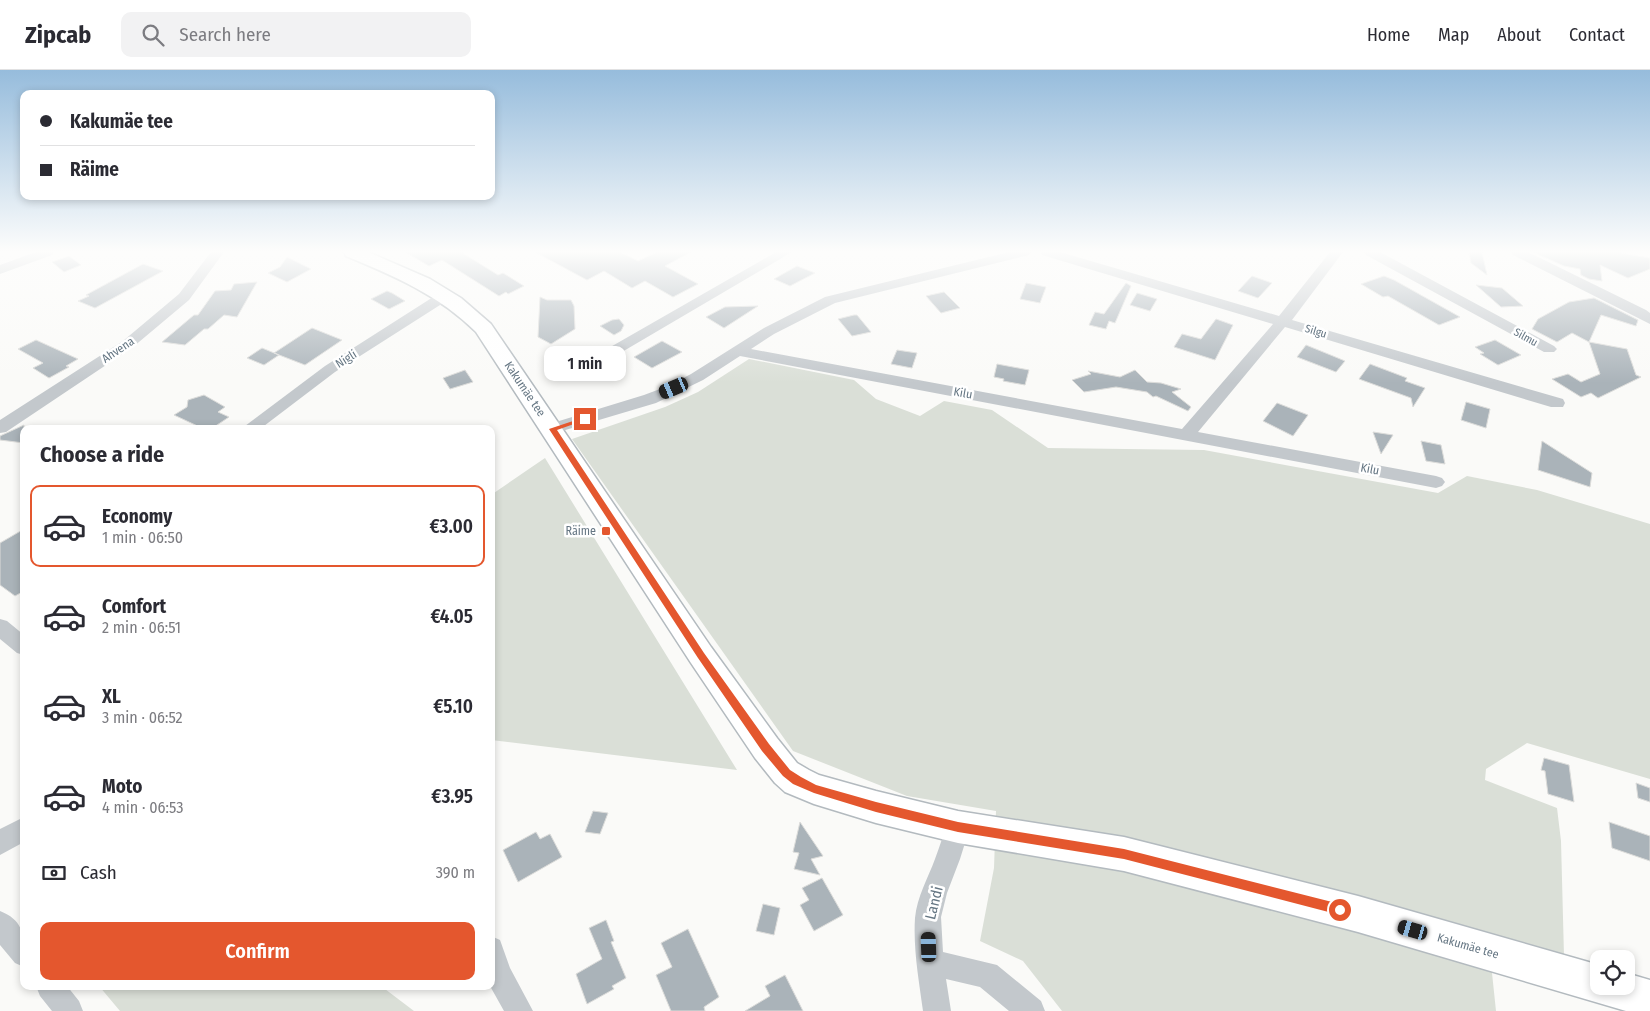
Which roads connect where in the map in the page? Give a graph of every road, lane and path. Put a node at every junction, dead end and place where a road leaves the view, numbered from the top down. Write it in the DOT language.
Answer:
graph roads {
  1 [pos="185,296"];
  2 [pos="445,296"];
  3 [pos="447,296"];
  4 [pos="709,296"];
  5 [pos="847,296"];
  6 [pos="1197,296"];
  7 [pos="1303,296"];
  8 [pos="1452,296"];
  9 [pos="1607,296"];
  10 [pos="1650,320"];
  11 [pos="1283,321"];
  12 [pos="1549,349"];
  13 [pos="738,351"];
  14 [pos="605,356"];
  15 [pos="1556,403"];
  16 [pos="254,425"];
  17 [pos="0,428"];
  18 [pos="552,429"];
  19 [pos="1187,434"];
  20 [pos="1436,482"];
  21 [pos="0,627"];
  22 [pos="20,643"];
  23 [pos="958,827"];
  24 [pos="20,830"];
  25 [pos="0,843"];
  26 [pos="0,924"];
  27 [pos="20,949"];
  28 [pos="930,962"];
  29 [pos="495,963"];
  30 [pos="1590,981"];
  31 [pos="53,990"];
  32 [pos="1635,995"];
  33 [pos="1650,999"];
  34 [pos="69,1011"];
  35 [pos="519,1011"];
  36 [pos="937,1011"];
  37 [pos="1031,1011"];
  1 -- 17 [label="street, Ahvena"];
  2 -- 16 [label="street, Nigli"];
  3 -- 18 [label="street, Kakumäe tee"];
  4 -- 14 [label="street"];
  5 -- 13 [label="street"];
  6 -- 11 [label="street, Silgu"];
  7 -- 11 [label="street"];
  8 -- 12 [label="street, Silmu"];
  9 -- 10 [label="street"];
  11 -- 15 [label="street, Silgu"];
  11 -- 19 [label="street"];
  13 -- 18 [label="street"];
  13 -- 19 [label="street, Kilu"];
  18 -- 23 [label="street, Kakumäe tee"];
  19 -- 20 [label="street, Kilu"];
  21 -- 22 [label="street"];
  23 -- 28 [label="street, Landi"];
  23 -- 30 [label="street, Kakumäe tee"];
  24 -- 25 [label="street"];
  26 -- 27 [label="street"];
  28 -- 36 [label="street, Landi"];
  28 -- 37 [label="street"];
  29 -- 35 [label="street"];
  31 -- 34 [label="street"];
  32 -- 33 [label="street"];
}
